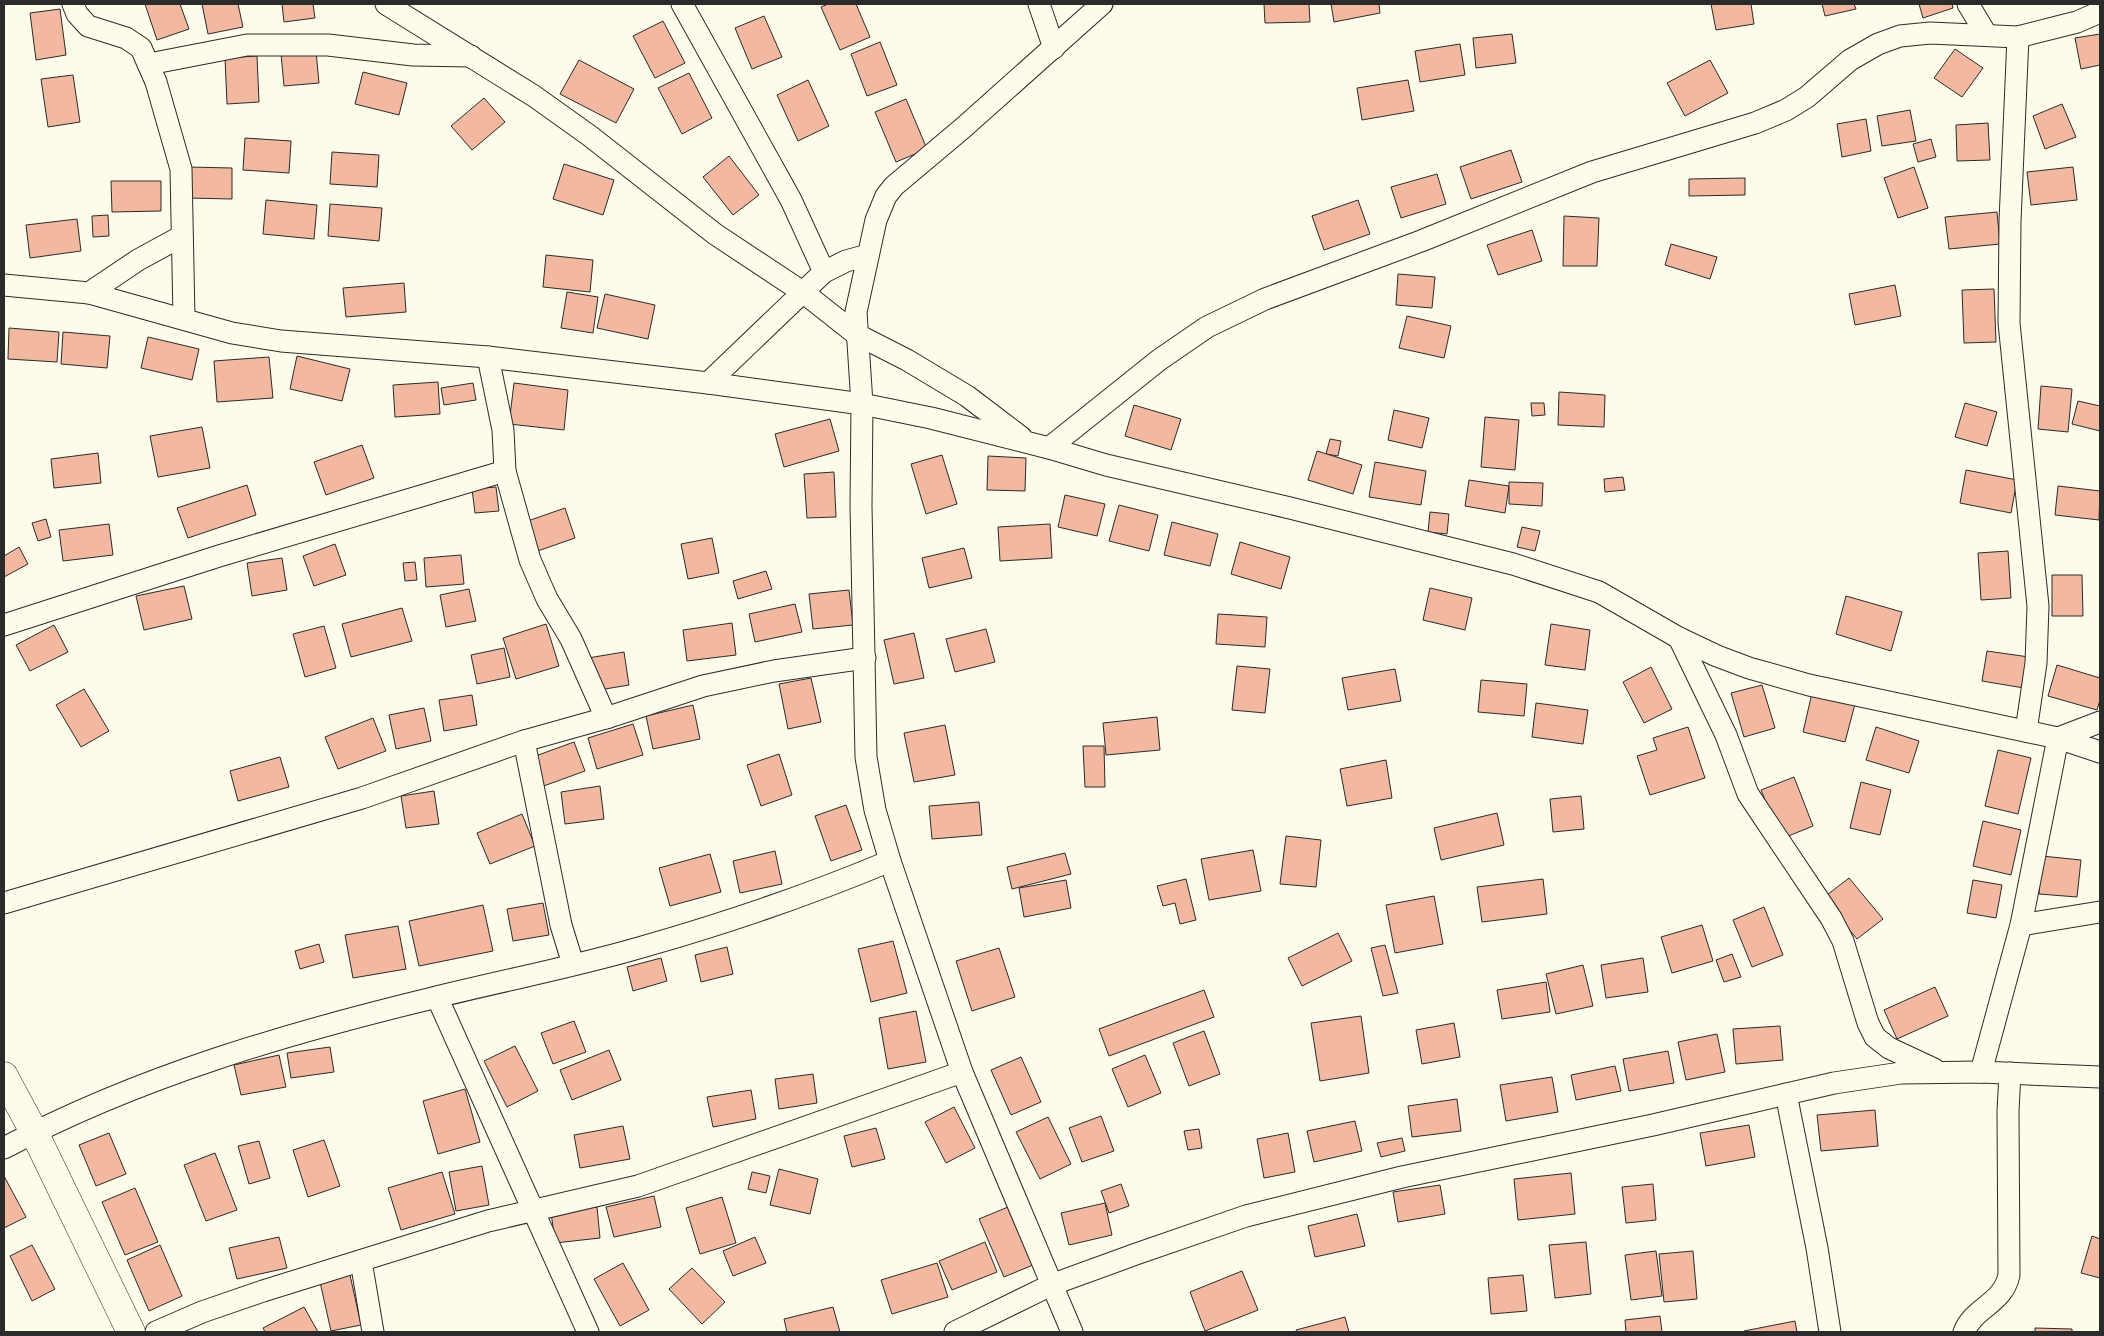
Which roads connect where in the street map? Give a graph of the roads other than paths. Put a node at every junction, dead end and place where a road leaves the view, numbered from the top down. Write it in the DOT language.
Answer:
graph roads {
  1 [pos="73,4"];
  2 [pos="386,4"];
  3 [pos="682,4"];
  4 [pos="1039,4"];
  5 [pos="1102,4"];
  6 [pos="1968,4"];
  7 [pos="2100,12"];
  8 [pos="1986,34"];
  9 [pos="2018,37"];
  10 [pos="1054,48"];
  11 [pos="471,56"];
  12 [pos="149,64"];
  13 [pos="182,236"];
  14 [pos="868,255"];
  15 [pos="824,272"];
  16 [pos="4,285"];
  17 [pos="89,292"];
  18 [pos="804,293"];
  19 [pos="184,318"];
  20 [pos="856,334"];
  21 [pos="488,358"];
  22 [pos="708,383"];
  23 [pos="862,404"];
  24 [pos="1027,442"];
  25 [pos="1050,448"];
  26 [pos="505,471"];
  27 [pos="4,625"];
  28 [pos="1679,638"];
  29 [pos="865,658"];
  30 [pos="606,718"];
  31 [pos="2100,722"];
  32 [pos="2026,731"];
  33 [pos="2058,738"];
  34 [pos="524,741"];
  35 [pos="2100,752"];
  36 [pos="890,861"];
  37 [pos="4,903"];
  38 [pos="2100,912"];
  39 [pos="2022,925"];
  40 [pos="573,964"];
  41 [pos="437,997"];
  42 [pos="962,1072"];
  43 [pos="1940,1072"];
  44 [pos="1981,1072"];
  45 [pos="2010,1074"];
  46 [pos="4,1076"];
  47 [pos="2100,1077"];
  48 [pos="1786,1094"];
  49 [pos="34,1132"];
  50 [pos="4,1148"];
  51 [pos="531,1210"];
  52 [pos="361,1261"];
  53 [pos="1051,1285"];
  54 [pos="131,1332"];
  55 [pos="156,1332"];
  56 [pos="373,1332"];
  57 [pos="588,1332"];
  58 [pos="955,1332"];
  59 [pos="1072,1332"];
  60 [pos="1830,1332"];
  61 [pos="1964,1332"];
  1 -- 12 [label="street"];
  2 -- 11 [label="street"];
  3 -- 15 [label="street"];
  4 -- 10 [label="street"];
  5 -- 10 [label="street"];
  6 -- 8 [label="street"];
  7 -- 9 [label="street"];
  8 -- 9 [label="street"];
  8 -- 25 [label="street"];
  9 -- 32 [label="street"];
  10 -- 14 [label="street"];
  11 -- 12 [label="street"];
  11 -- 18 [label="street"];
  12 -- 13 [label="street"];
  13 -- 17 [label="street"];
  13 -- 19 [label="street"];
  14 -- 15 [label="street"];
  14 -- 20 [label="street"];
  15 -- 18 [label="street"];
  16 -- 17 [label="street"];
  17 -- 19 [label="street"];
  18 -- 20 [label="street"];
  18 -- 22 [label="street"];
  19 -- 21 [label="street"];
  20 -- 23 [label="street"];
  20 -- 24 [label="street"];
  21 -- 22 [label="street"];
  21 -- 26 [label="street"];
  22 -- 23 [label="street"];
  23 -- 24 [label="street"];
  23 -- 29 [label="street"];
  24 -- 25 [label="street"];
  25 -- 28 [label="street"];
  26 -- 27 [label="street"];
  26 -- 30 [label="street"];
  28 -- 32 [label="street"];
  28 -- 43 [label="street"];
  29 -- 30 [label="street"];
  29 -- 36 [label="street"];
  30 -- 34 [label="street"];
  31 -- 33 [label="street"];
  32 -- 33 [label="street"];
  33 -- 35 [label="street"];
  33 -- 39 [label="street"];
  34 -- 37 [label="street"];
  34 -- 40 [label="street"];
  36 -- 40 [label="street"];
  36 -- 42 [label="street"];
  38 -- 39 [label="street"];
  39 -- 44 [label="street"];
  40 -- 41 [label="street"];
  41 -- 49 [label="street"];
  41 -- 51 [label="street"];
  42 -- 51 [label="street"];
  42 -- 53 [label="street"];
  43 -- 44 [label="street"];
  43 -- 48 [label="street"];
  44 -- 45 [label="street"];
  45 -- 47 [label="street"];
  45 -- 61 [label="street"];
  46 -- 49 [label="main road"];
  48 -- 53 [label="street"];
  48 -- 60 [label="street"];
  49 -- 50 [label="street"];
  49 -- 54 [label="main road"];
  51 -- 52 [label="street"];
  51 -- 57 [label="street"];
  52 -- 55 [label="street"];
  52 -- 56 [label="street"];
  53 -- 58 [label="street"];
  53 -- 59 [label="street"];
}
